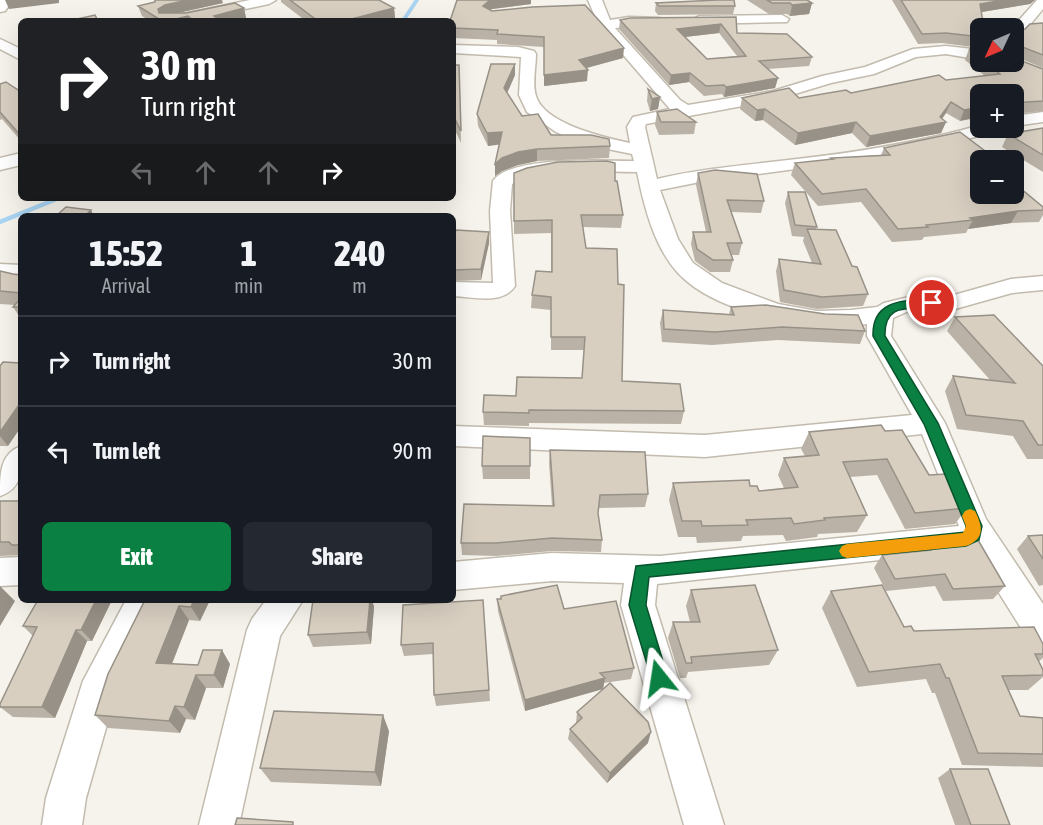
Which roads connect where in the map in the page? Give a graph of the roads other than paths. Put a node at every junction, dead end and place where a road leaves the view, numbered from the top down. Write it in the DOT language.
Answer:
graph roads {
  1 [pos="6,0"];
  2 [pos="269,0"];
  3 [pos="592,2"];
  4 [pos="1040,2"];
  5 [pos="0,8"];
  6 [pos="183,18"];
  7 [pos="782,19"];
  8 [pos="670,20"];
  9 [pos="686,20"];
  10 [pos="1024,22"];
  11 [pos="605,25"];
  12 [pos="0,43"];
  13 [pos="456,49"];
  14 [pos="18,53"];
  15 [pos="970,53"];
  16 [pos="685,111"];
  17 [pos="1043,117"];
  18 [pos="1024,120"];
  19 [pos="970,132"];
  20 [pos="18,160"];
  21 [pos="0,164"];
  22 [pos="646,167"];
  23 [pos="0,271"];
  24 [pos="18,272"];
  25 [pos="1043,283"];
  26 [pos="456,289"];
  27 [pos="883,314"];
  28 [pos="931,423"];
  29 [pos="456,436"];
  30 [pos="18,462"];
  31 [pos="0,484"];
  32 [pos="974,526"];
  33 [pos="18,571"];
  34 [pos="642,571"];
  35 [pos="0,572"];
  36 [pos="456,576"];
  37 [pos="142,603"];
  38 [pos="284,603"];
  39 [pos="1043,633"];
  40 [pos="62,825"];
  41 [pos="219,825"];
  42 [pos="704,825"];
  1 -- 5 [label="street"];
  2 -- 6 [label="street"];
  3 -- 11 [label="street"];
  4 -- 10 [label="street"];
  7 -- 9 [label="street"];
  8 -- 11 [label="street"];
  11 -- 16 [label="street"];
  12 -- 14 [label="street"];
  13 -- 22 [label="street"];
  15 -- 16 [label="street"];
  16 -- 22 [label="street"];
  17 -- 18 [label="street"];
  19 -- 22 [label="street"];
  20 -- 21 [label="street"];
  22 -- 26 [label="street"];
  22 -- 27 [label="street"];
  23 -- 24 [label="street"];
  25 -- 27 [label="street"];
  27 -- 28 [label="street"];
  28 -- 29 [label="street"];
  28 -- 32 [label="street"];
  30 -- 31 [label="street"];
  32 -- 34 [label="street"];
  32 -- 39 [label="street"];
  33 -- 35 [label="street"];
  34 -- 36 [label="street"];
  34 -- 42 [label="street"];
  37 -- 40 [label="street"];
  38 -- 41 [label="street"];
}
